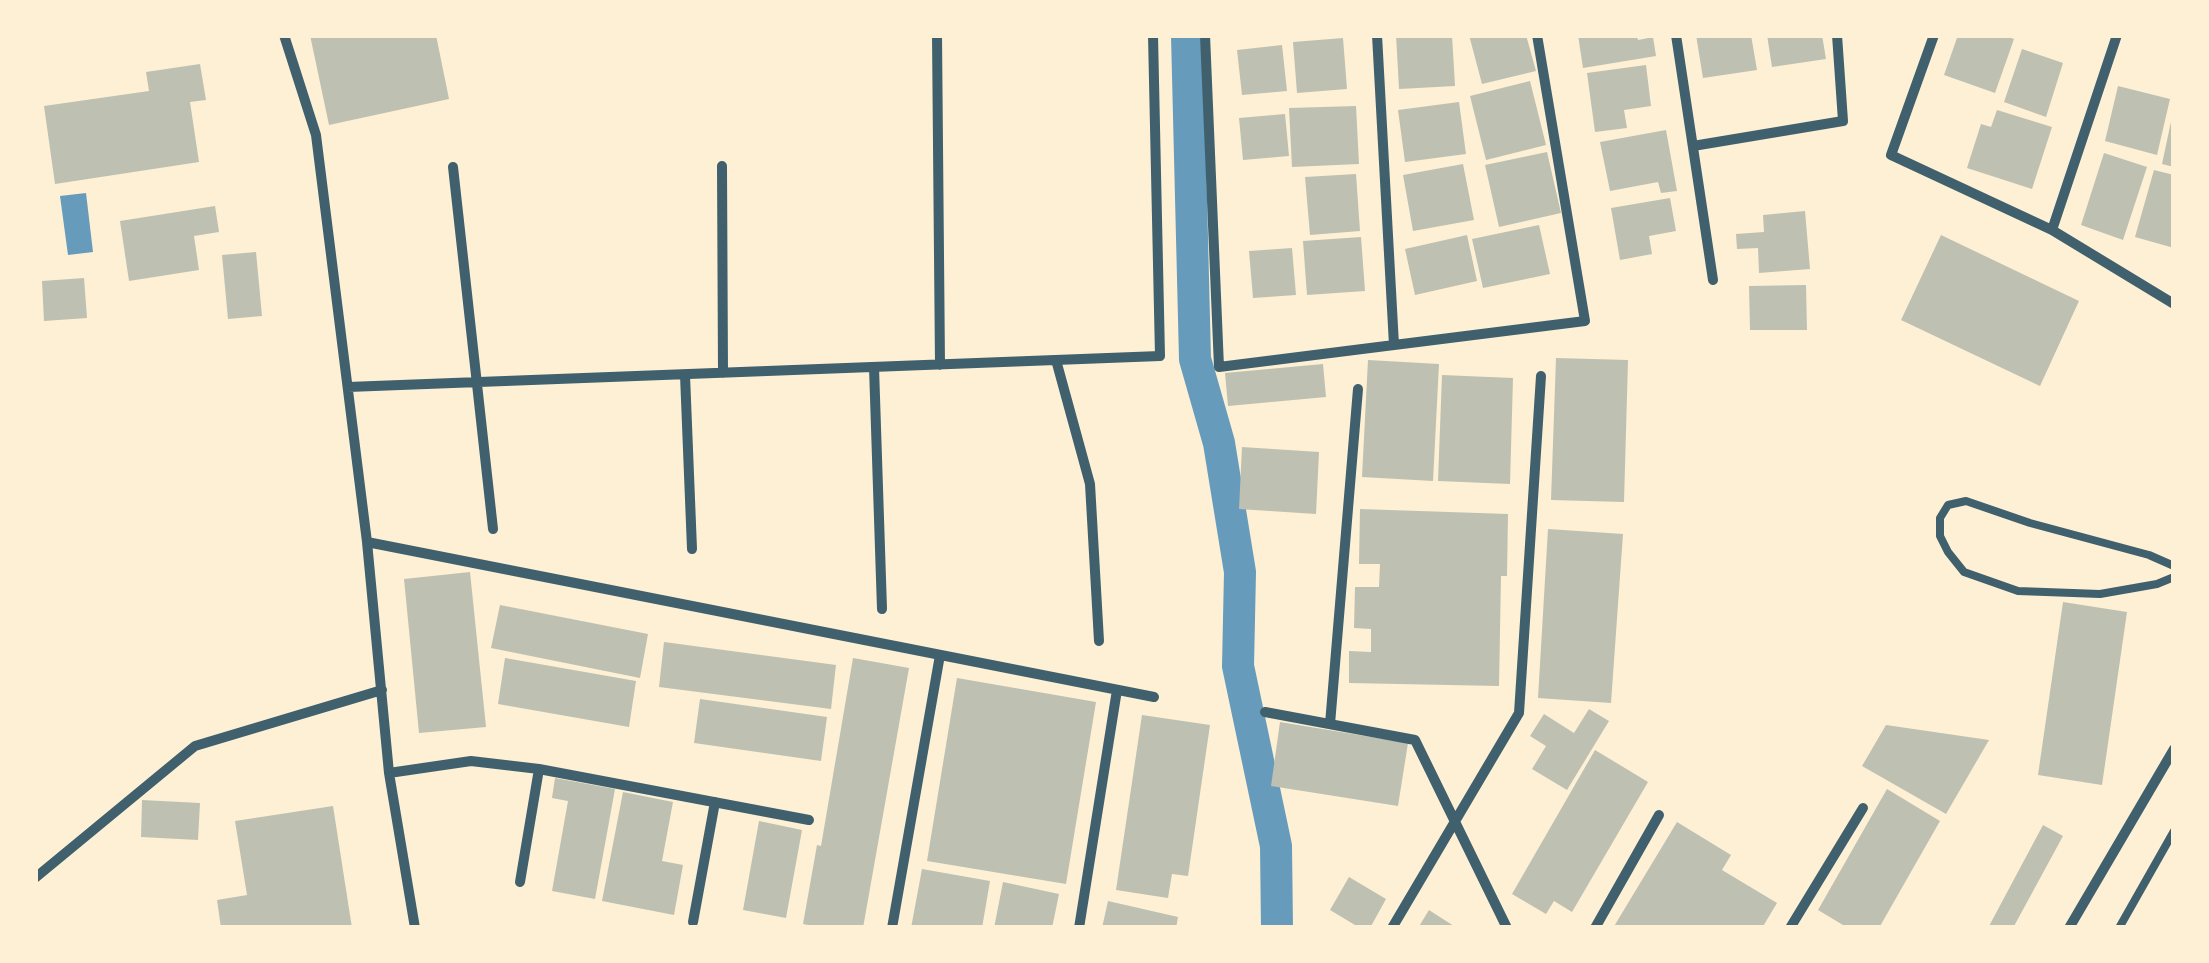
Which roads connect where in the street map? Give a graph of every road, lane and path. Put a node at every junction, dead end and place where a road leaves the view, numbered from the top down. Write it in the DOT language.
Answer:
graph roads {
  1 [pos="284,35"];
  2 [pos="937,35"];
  3 [pos="1154,35"];
  4 [pos="1206,35"];
  5 [pos="1378,35"];
  6 [pos="1537,35"];
  7 [pos="1676,35"];
  8 [pos="1837,35"];
  9 [pos="1934,35"];
  10 [pos="2118,35"];
  11 [pos="1693,146"];
  12 [pos="722,166"];
  13 [pos="453,168"];
  14 [pos="2052,230"];
  15 [pos="1712,280"];
  16 [pos="2174,304"];
  17 [pos="1394,345"];
  18 [pos="1056,360"];
  19 [pos="940,365"];
  20 [pos="874,367"];
  21 [pos="723,373"];
  22 [pos="685,374"];
  23 [pos="1541,376"];
  24 [pos="476,382"];
  25 [pos="348,387"];
  26 [pos="1358,389"];
  27 [pos="494,529"];
  28 [pos="368,542"];
  29 [pos="692,548"];
  30 [pos="2174,566"];
  31 [pos="2174,577"];
  32 [pos="882,609"];
  33 [pos="1099,641"];
  34 [pos="940,655"];
  35 [pos="382,690"];
  36 [pos="1117,690"];
  37 [pos="1154,697"];
  38 [pos="1265,712"];
  39 [pos="1330,724"];
  40 [pos="2174,749"];
  41 [pos="539,768"];
  42 [pos="389,773"];
  43 [pos="715,802"];
  44 [pos="1863,808"];
  45 [pos="1659,815"];
  46 [pos="809,820"];
  47 [pos="1455,822"];
  48 [pos="2174,831"];
  49 [pos="35,878"];
  50 [pos="520,882"];
  51 [pos="693,922"];
  52 [pos="415,928"];
  53 [pos="892,928"];
  54 [pos="1079,928"];
  55 [pos="1392,928"];
  56 [pos="1507,928"];
  57 [pos="1595,928"];
  58 [pos="1790,928"];
  59 [pos="2069,928"];
  60 [pos="2120,928"];
  1 -- 25 [label="street"];
  2 -- 19 [label="street"];
  3 -- 18 [label="street"];
  4 -- 17 [label="street"];
  5 -- 17 [label="street"];
  6 -- 17 [label="street"];
  7 -- 11 [label="street"];
  8 -- 11 [label="street"];
  9 -- 14 [label="street"];
  10 -- 14 [label="street"];
  11 -- 15 [label="street"];
  12 -- 21 [label="street"];
  13 -- 24 [label="street"];
  14 -- 16 [label="street"];
  18 -- 19 [label="street"];
  18 -- 33 [label="street"];
  19 -- 20 [label="street"];
  20 -- 21 [label="street"];
  20 -- 32 [label="street"];
  21 -- 22 [label="street"];
  22 -- 24 [label="street"];
  22 -- 29 [label="street"];
  23 -- 47 [label="street"];
  24 -- 25 [label="street"];
  24 -- 27 [label="street"];
  25 -- 28 [label="street"];
  26 -- 39 [label="street"];
  28 -- 34 [label="street"];
  28 -- 35 [label="street"];
  30 -- 31 [label="lane"];
  34 -- 36 [label="street"];
  34 -- 53 [label="street"];
  35 -- 42 [label="street"];
  35 -- 49 [label="street"];
  36 -- 37 [label="street"];
  36 -- 54 [label="street"];
  38 -- 39 [label="street"];
  39 -- 47 [label="street"];
  40 -- 59 [label="street"];
  41 -- 42 [label="street"];
  41 -- 43 [label="street"];
  41 -- 50 [label="street"];
  42 -- 52 [label="street"];
  43 -- 46 [label="street"];
  43 -- 51 [label="street"];
  44 -- 58 [label="street"];
  45 -- 57 [label="street"];
  47 -- 55 [label="street"];
  47 -- 56 [label="street"];
  48 -- 60 [label="lane"];
}
